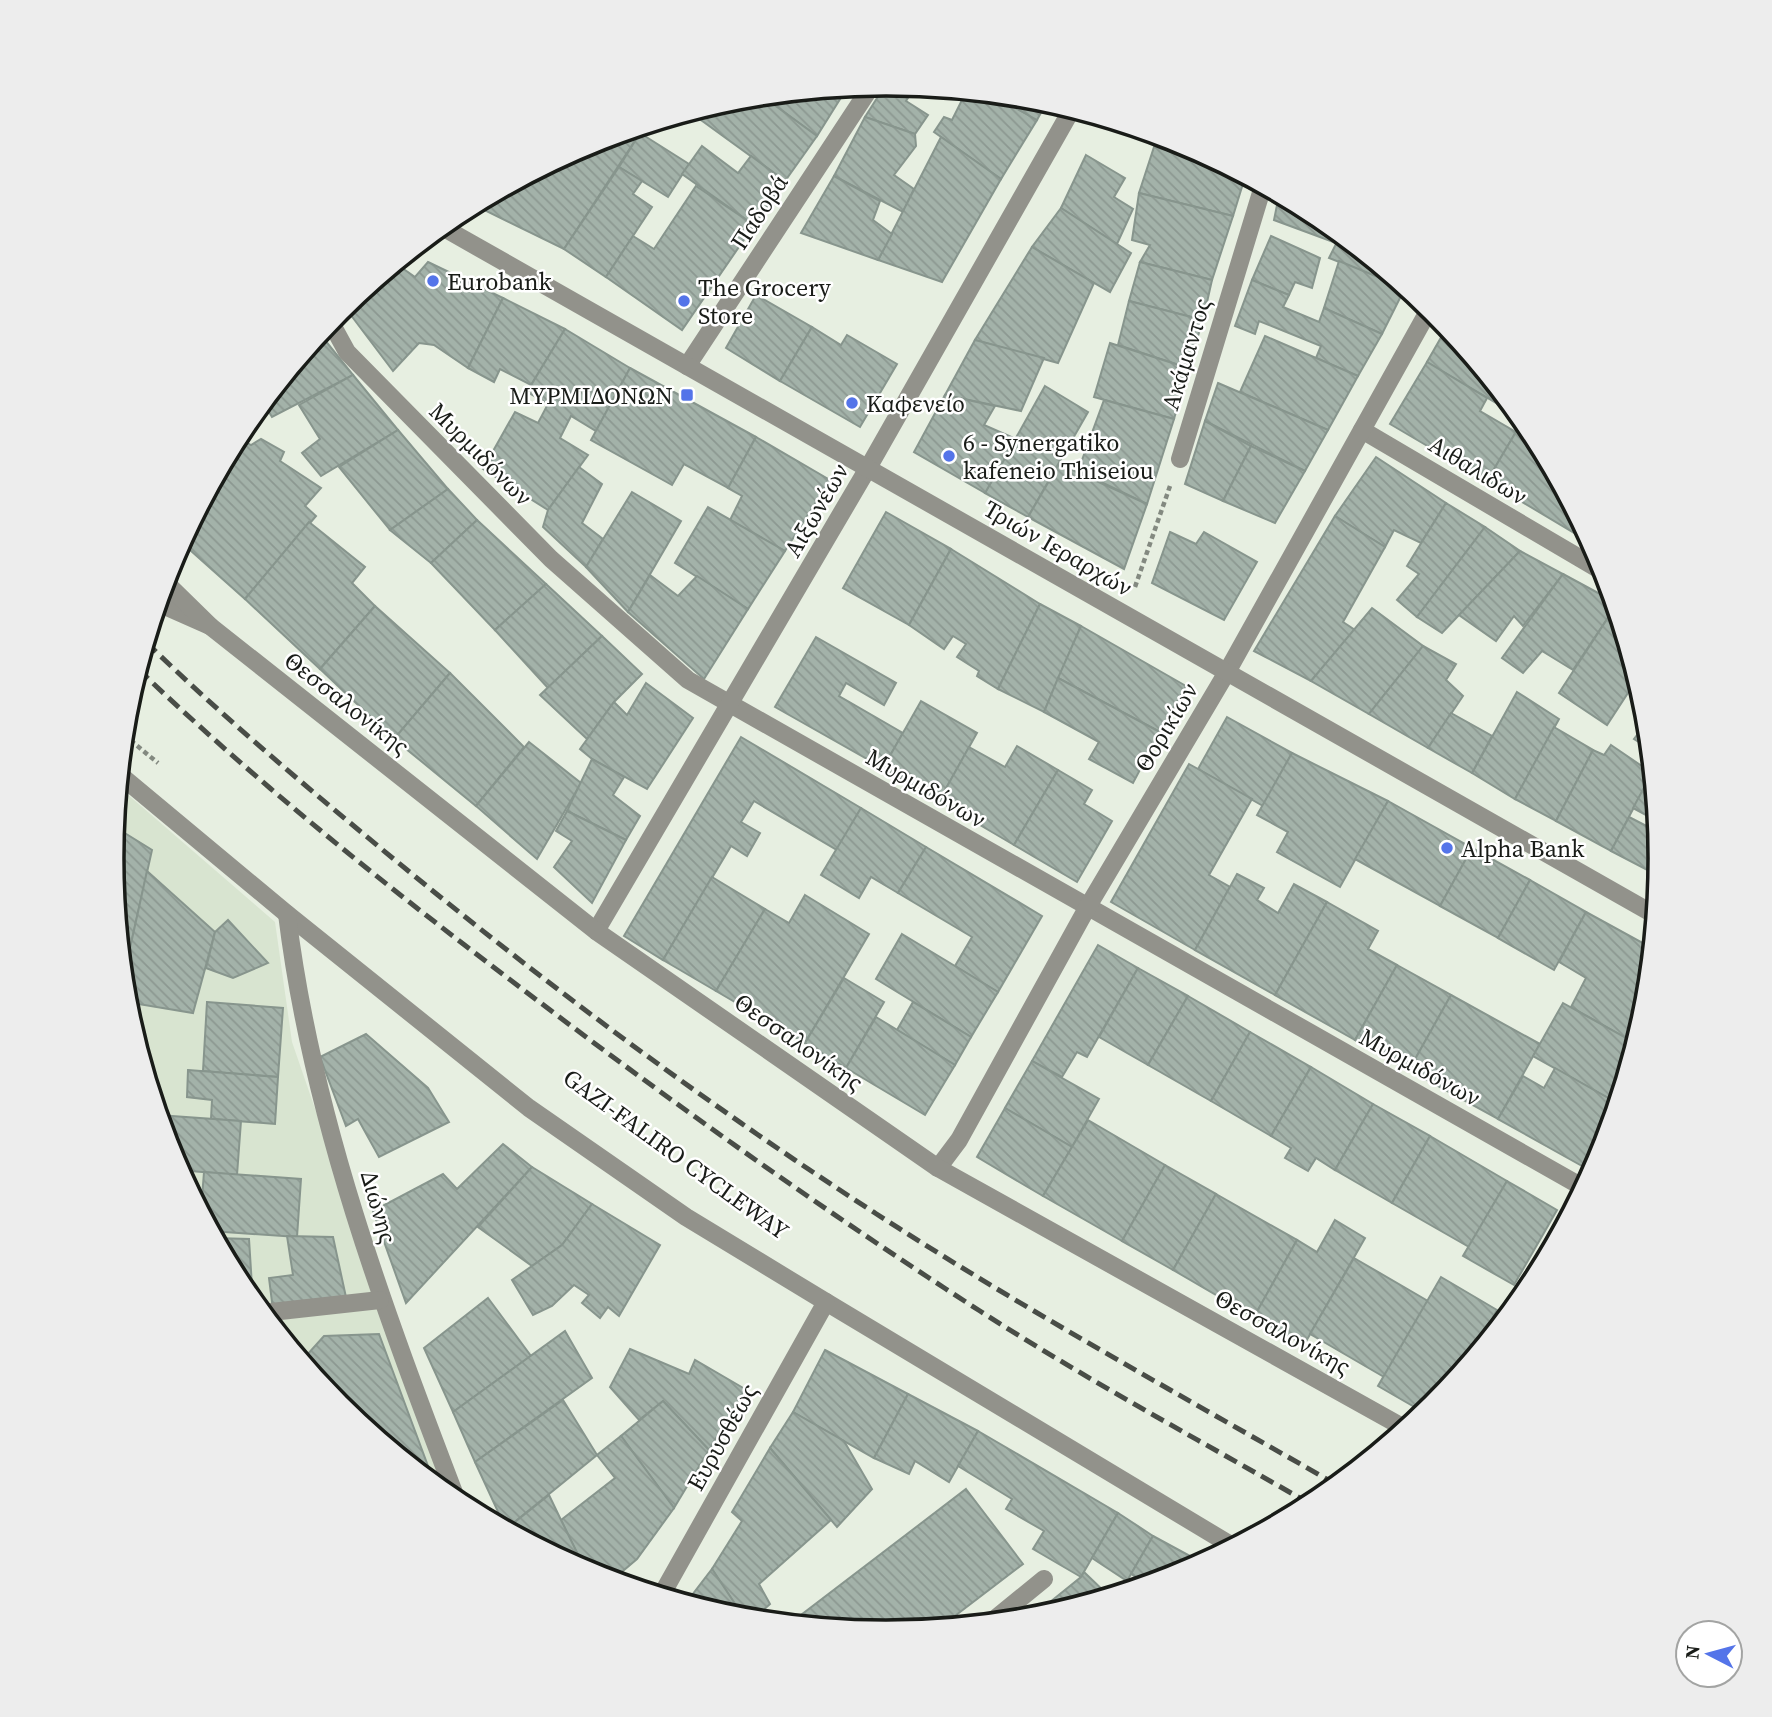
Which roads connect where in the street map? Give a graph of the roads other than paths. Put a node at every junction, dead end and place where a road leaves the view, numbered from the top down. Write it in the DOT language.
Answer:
graph roads {
  1 [pos="864,97"];
  2 [pos="1067,118"];
  3 [pos="1260,195"];
  4 [pos="451,233"];
  5 [pos="1424,319"];
  6 [pos="336,332"];
  7 [pos="687,366"];
  8 [pos="1362,430"];
  9 [pos="1180,459"];
  10 [pos="868,468"];
  11 [pos="1588,563"];
  12 [pos="173,590"];
  13 [pos="166,607"];
  14 [pos="210,626"];
  15 [pos="1227,672"];
  16 [pos="731,705"];
  17 [pos="128,781"];
  18 [pos="1087,908"];
  19 [pos="1647,910"];
  20 [pos="287,914"];
  21 [pos="596,931"];
  22 [pos="938,1168"];
  23 [pos="1576,1183"];
  24 [pos="380,1300"];
  25 [pos="826,1302"];
  26 [pos="273,1312"];
  27 [pos="1397,1424"];
  28 [pos="450,1483"];
  29 [pos="1224,1541"];
  30 [pos="1044,1579"];
  31 [pos="666,1588"];
  32 [pos="1005,1611"];
  1 -- 7 [label="street, Παδοβά"];
  2 -- 10 [label="street, Αιξωνέων"];
  3 -- 9 [label="street, Ακάμαντος"];
  4 -- 7 [label="street, Τριών Ιεραρχών"];
  5 -- 8 [label="street, Θορικίων"];
  6 -- 16 [label="street, Μυρμιδόνων"];
  7 -- 10 [label="street, Τριών Ιεραρχών"];
  8 -- 11 [label="street, Αιθαλιδων"];
  8 -- 15 [label="street, Θορικίων"];
  10 -- 15 [label="street, Τριών Ιεραρχών"];
  10 -- 16 [label="street, Αιξωνέων"];
  12 -- 14 [label="street, Θεσσαλονίκης"];
  13 -- 14 [label="street, Θεσσαλονίκης"];
  14 -- 21 [label="street, Θεσσαλονίκης"];
  15 -- 18 [label="street, Θορικίων"];
  15 -- 19 [label="street, Τριών Ιεραρχών"];
  16 -- 18 [label="street, Μυρμιδόνων"];
  16 -- 21 [label="street, Αιξωνέων"];
  17 -- 20 [label="street"];
  18 -- 22 [label="street, Θορικίων"];
  18 -- 23 [label="street, Μυρμιδόνων"];
  20 -- 24 [label="street, Διώνης"];
  20 -- 25 [label="street"];
  21 -- 22 [label="street, Θεσσαλονίκης"];
  22 -- 27 [label="street, Θεσσαλονίκης"];
  24 -- 26 [label="street"];
  24 -- 28 [label="street, Διώνης"];
  25 -- 29 [label="street"];
  25 -- 31 [label="street, Ευρυσθέως"];
  30 -- 32 [label="street"];
}
